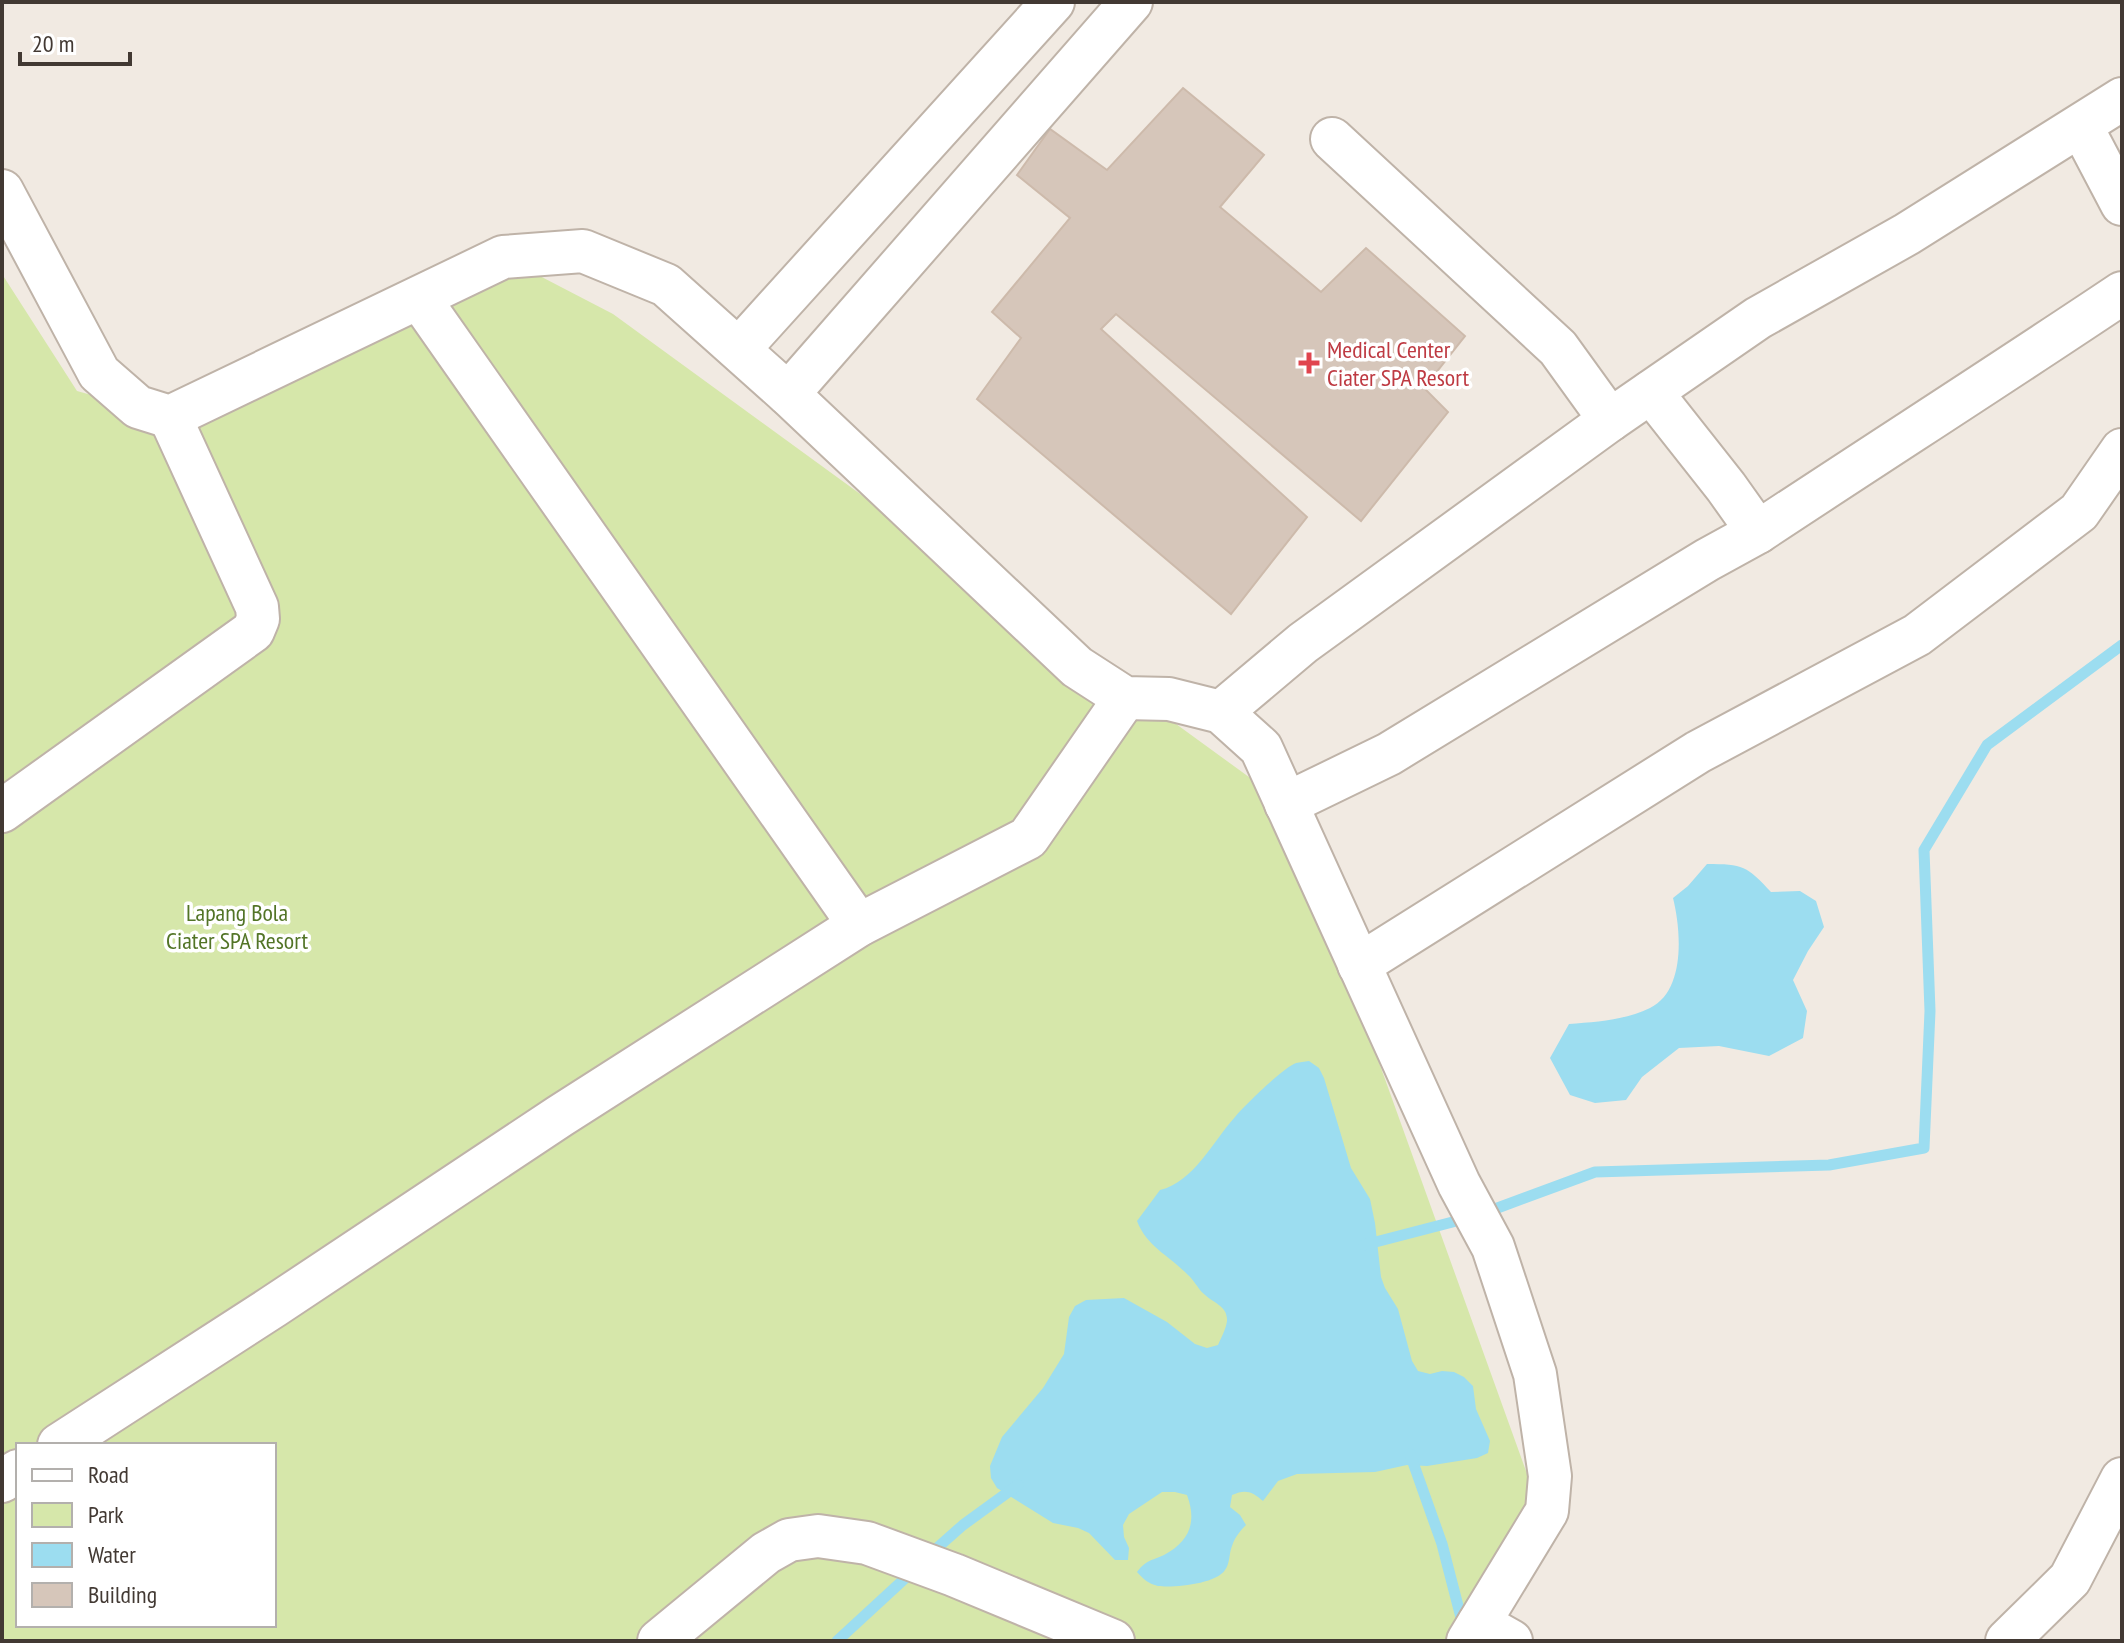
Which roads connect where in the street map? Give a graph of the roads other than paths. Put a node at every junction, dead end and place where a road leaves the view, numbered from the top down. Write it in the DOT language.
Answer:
graph roads {
  1 [pos="1053,2"];
  2 [pos="1131,2"];
  3 [pos="2122,99"];
  4 [pos="2081,126"];
  5 [pos="1332,139"];
  6 [pos="2,191"];
  7 [pos="2122,204"];
  8 [pos="2122,293"];
  9 [pos="419,298"];
  10 [pos="739,349"];
  11 [pos="1651,392"];
  12 [pos="788,394"];
  13 [pos="170,417"];
  14 [pos="1610,420"];
  15 [pos="2122,450"];
  16 [pos="1758,532"];
  17 [pos="1125,698"];
  18 [pos="1221,712"];
  19 [pos="1286,804"];
  20 [pos="2,811"];
  21 [pos="859,925"];
  22 [pos="1359,965"];
  23 [pos="62,1443"];
  24 [pos="2122,1479"];
  25 [pos="1486,1635"];
  26 [pos="659,1641"];
  27 [pos="1113,1641"];
  28 [pos="2007,1641"];
  1 -- 10 [label="street"];
  2 -- 12 [label="street"];
  3 -- 4 [label="street"];
  4 -- 7 [label="street"];
  4 -- 11 [label="street"];
  5 -- 14 [label="street"];
  6 -- 13 [label="street"];
  8 -- 16 [label="street"];
  9 -- 10 [label="street"];
  9 -- 13 [label="street"];
  9 -- 21 [label="street"];
  10 -- 12 [label="street"];
  11 -- 14 [label="street"];
  11 -- 16 [label="street"];
  12 -- 17 [label="street"];
  13 -- 20 [label="street"];
  14 -- 18 [label="street"];
  15 -- 22 [label="street"];
  16 -- 19 [label="street"];
  17 -- 18 [label="street"];
  17 -- 21 [label="street"];
  18 -- 19 [label="street"];
  19 -- 22 [label="street"];
  21 -- 23 [label="street"];
  22 -- 25 [label="street"];
  24 -- 28 [label="street"];
  26 -- 27 [label="street"];
}
